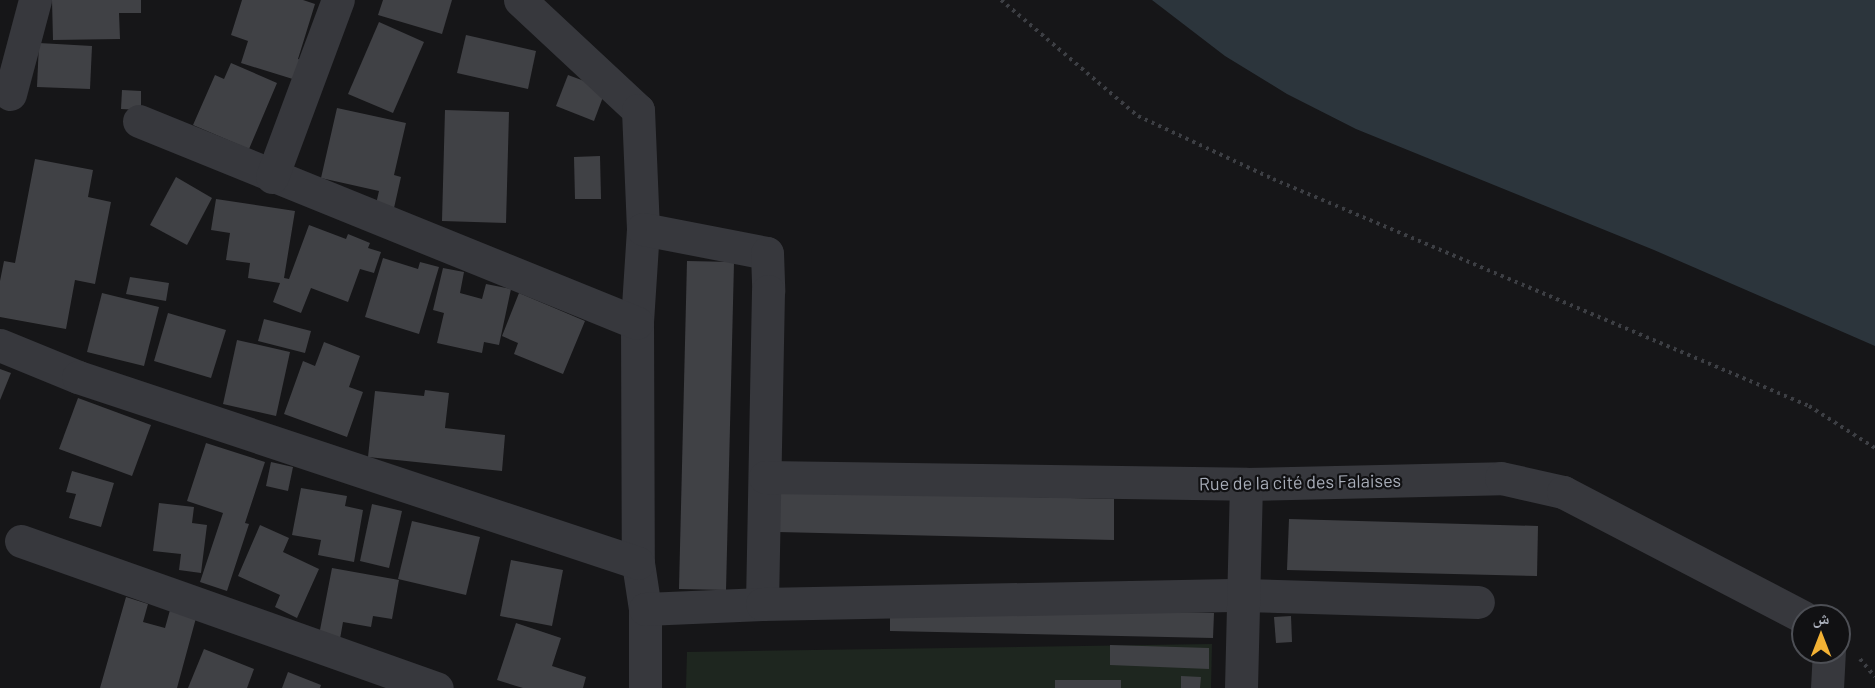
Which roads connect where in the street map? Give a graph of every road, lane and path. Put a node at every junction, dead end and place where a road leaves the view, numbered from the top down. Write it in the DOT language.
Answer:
graph roads {
  1 [pos="35,0"];
  2 [pos="338,0"];
  3 [pos="520,0"];
  4 [pos="1001,0"];
  5 [pos="10,94"];
  6 [pos="139,121"];
  7 [pos="272,177"];
  8 [pos="643,229"];
  9 [pos="637,323"];
  10 [pos="0,345"];
  11 [pos="1875,447"];
  12 [pos="765,477"];
  13 [pos="1246,484"];
  14 [pos="21,541"];
  15 [pos="638,562"];
  16 [pos="1244,595"];
  17 [pos="1478,602"];
  18 [pos="762,604"];
  19 [pos="645,609"];
  20 [pos="1791,611"];
  21 [pos="1828,664"];
  22 [pos="437,688"];
  23 [pos="645,688"];
  24 [pos="1241,688"];
  25 [pos="1827,688"];
  1 -- 5 [label="street"];
  2 -- 7 [label="street"];
  3 -- 8 [label="street"];
  4 -- 11 [label="path"];
  6 -- 7 [label="street"];
  7 -- 9 [label="street"];
  8 -- 9 [label="street"];
  8 -- 12 [label="street"];
  9 -- 15 [label="street"];
  10 -- 15 [label="street"];
  12 -- 13 [label="street, Rue de la cité des Falaises"];
  12 -- 18 [label="street"];
  13 -- 16 [label="street"];
  13 -- 20 [label="street, Rue de la cité des Falaises"];
  14 -- 22 [label="street"];
  15 -- 19 [label="street"];
  16 -- 17 [label="street"];
  16 -- 18 [label="street"];
  16 -- 24 [label="street"];
  18 -- 19 [label="street"];
  19 -- 23 [label="street"];
  21 -- 25 [label="street"];
}
